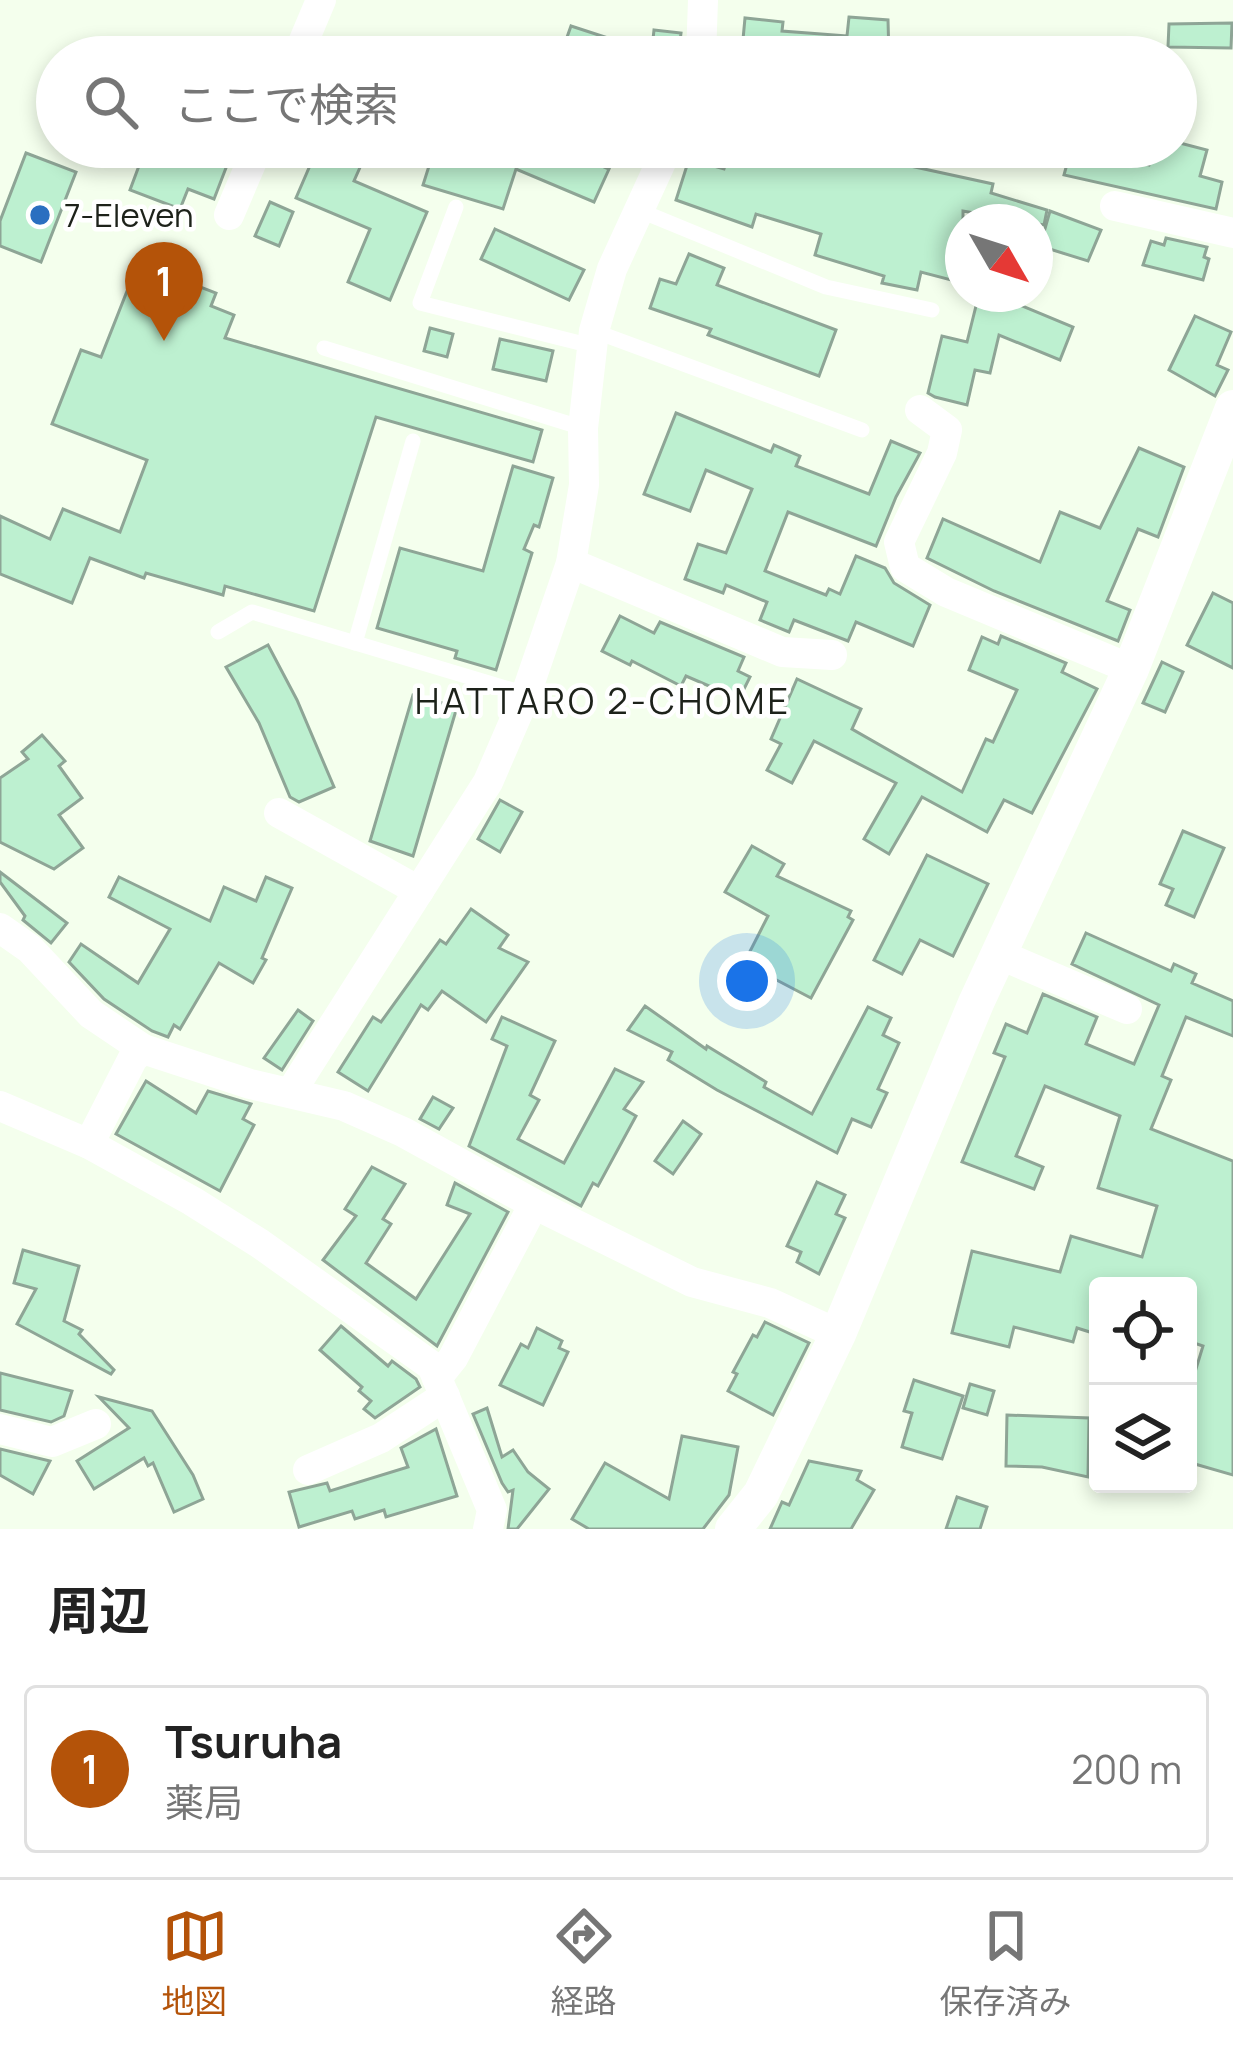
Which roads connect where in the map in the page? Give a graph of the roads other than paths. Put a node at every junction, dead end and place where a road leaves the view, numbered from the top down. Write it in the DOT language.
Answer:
graph roads {
  1 [pos="321,0"];
  2 [pos="703,0"];
  3 [pos="305,36"];
  4 [pos="702,36"];
  5 [pos="249,168"];
  6 [pos="657,168"];
  7 [pos="1114,206"];
  8 [pos="456,207"];
  9 [pos="636,209"];
  10 [pos="229,215"];
  11 [pos="1233,233"];
  12 [pos="932,310"];
  13 [pos="593,338"];
  14 [pos="324,347"];
  15 [pos="1233,408"];
  16 [pos="920,410"];
  17 [pos="584,428"];
  18 [pos="862,430"];
  19 [pos="413,441"];
  20 [pos="571,563"];
  21 [pos="218,632"];
  22 [pos="355,643"];
  23 [pos="832,655"];
  24 [pos="1131,669"];
  25 [pos="526,694"];
  26 [pos="279,813"];
  27 [pos="419,891"];
  28 [pos="0,928"];
  29 [pos="998,954"];
  30 [pos="1126,1009"];
  31 [pos="143,1049"];
  32 [pos="292,1093"];
  33 [pos="0,1106"];
  34 [pos="89,1144"];
  35 [pos="534,1204"];
  36 [pos="838,1334"];
  37 [pos="441,1387"];
  38 [pos="96,1424"];
  39 [pos="0,1429"];
  40 [pos="308,1470"];
  41 [pos="488,1529"];
  42 [pos="733,1529"];
  1 -- 3 [label="street"];
  2 -- 4 [label="street"];
  5 -- 10 [label="street"];
  6 -- 9 [label="street"];
  7 -- 11 [label="street"];
  8 -- 13 [label="lane"];
  9 -- 12 [label="lane"];
  9 -- 13 [label="street"];
  13 -- 17 [label="street"];
  13 -- 18 [label="lane"];
  14 -- 17 [label="lane"];
  15 -- 24 [label="street"];
  16 -- 24 [label="street"];
  17 -- 20 [label="street"];
  19 -- 22 [label="lane"];
  20 -- 23 [label="street"];
  20 -- 25 [label="street"];
  21 -- 22 [label="lane"];
  22 -- 25 [label="lane"];
  24 -- 29 [label="street"];
  25 -- 27 [label="street"];
  26 -- 27 [label="street"];
  27 -- 32 [label="street"];
  28 -- 31 [label="street"];
  29 -- 30 [label="street"];
  29 -- 36 [label="street"];
  31 -- 32 [label="street"];
  31 -- 34 [label="street"];
  32 -- 35 [label="street"];
  33 -- 34 [label="street"];
  34 -- 37 [label="street"];
  35 -- 36 [label="street"];
  35 -- 37 [label="street"];
  36 -- 42 [label="street"];
  37 -- 40 [label="street"];
  37 -- 41 [label="street"];
  38 -- 39 [label="street"];
}
